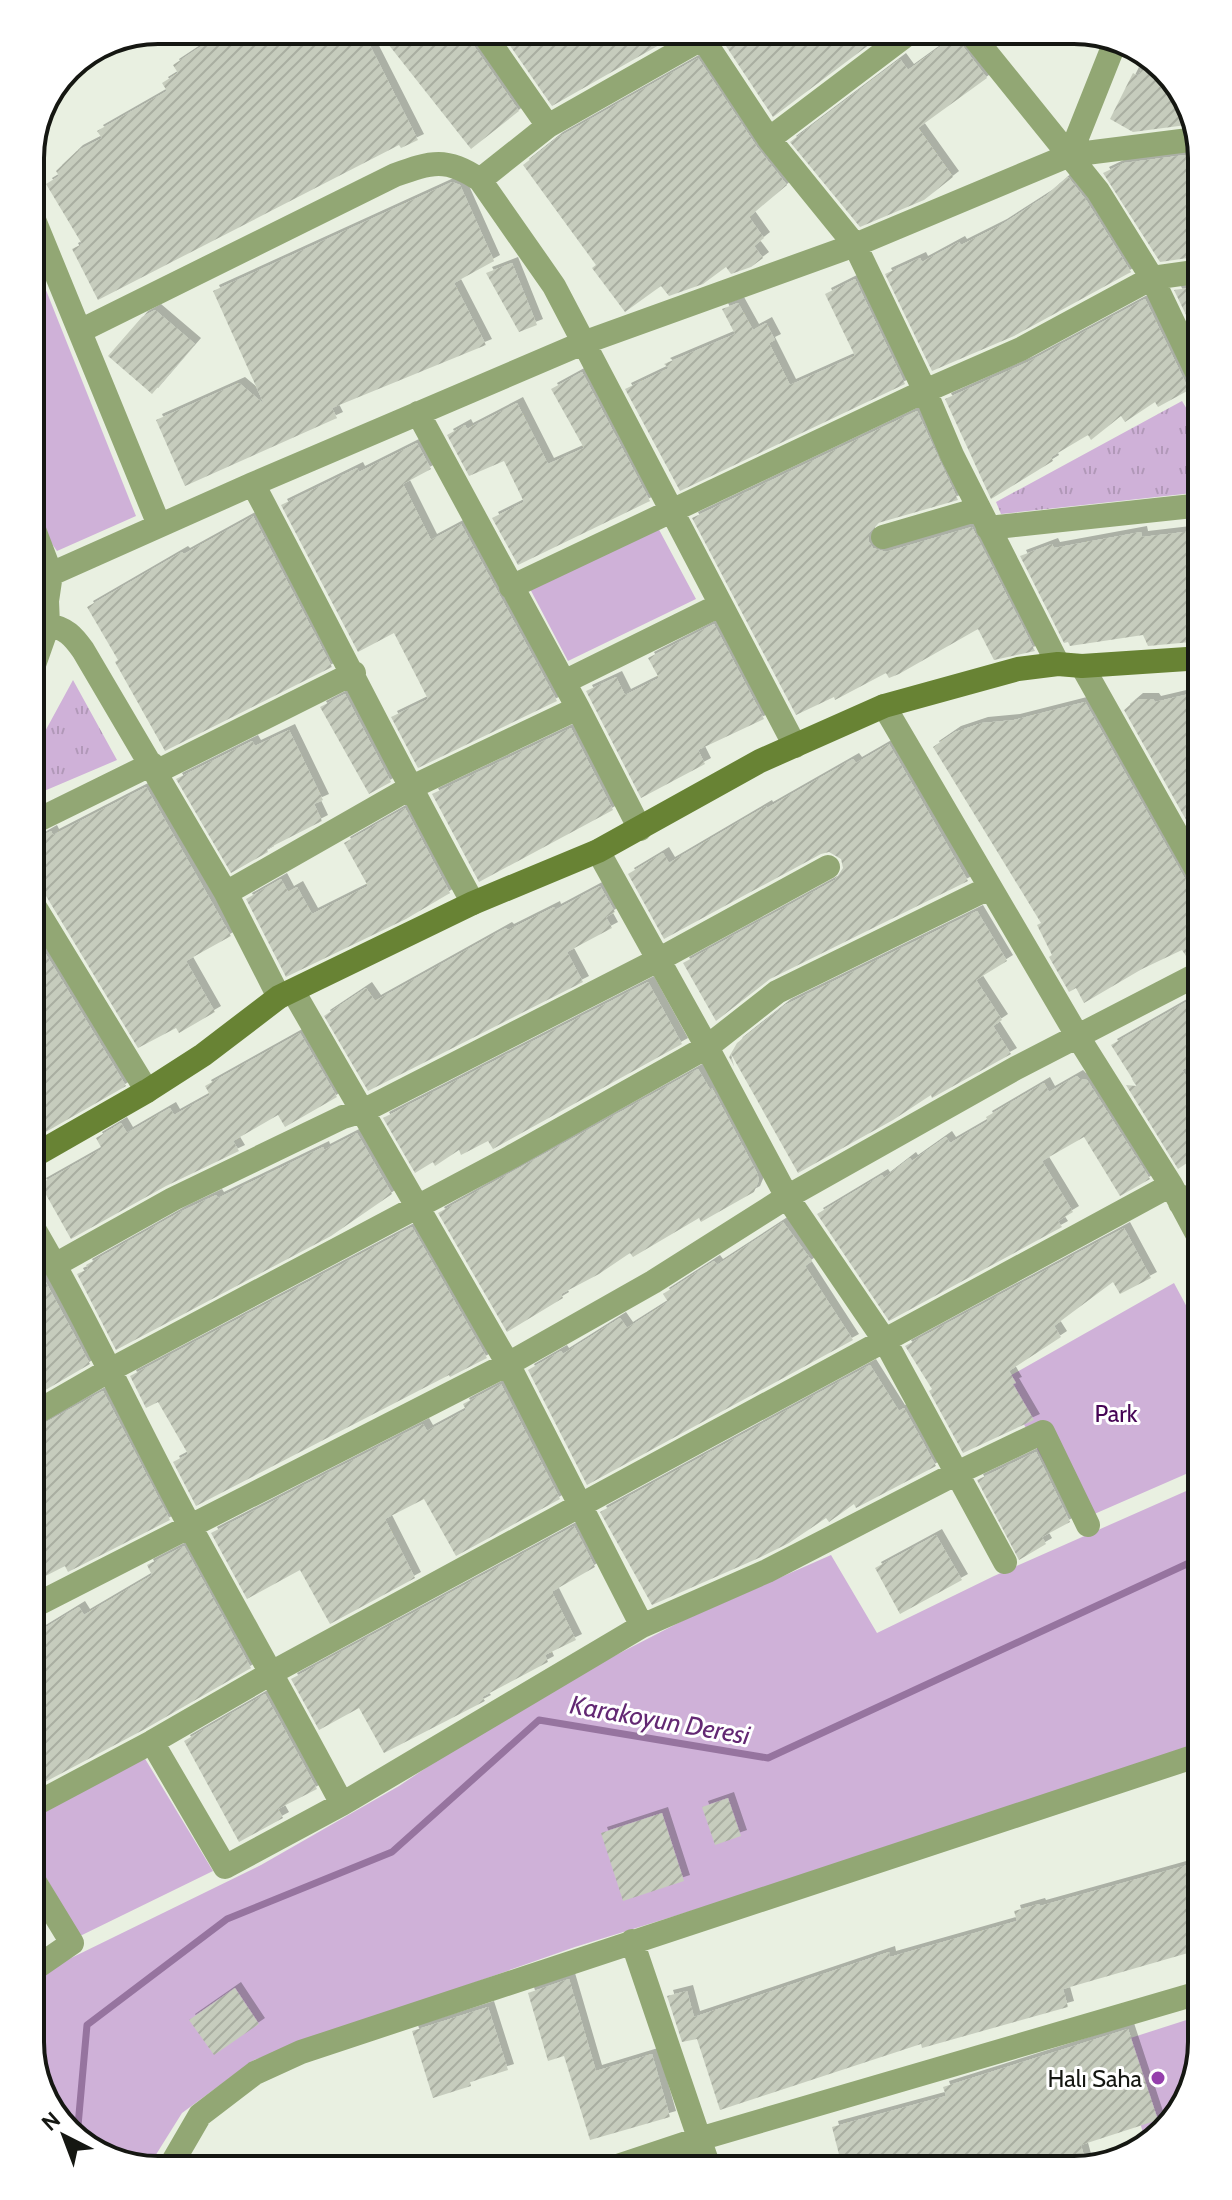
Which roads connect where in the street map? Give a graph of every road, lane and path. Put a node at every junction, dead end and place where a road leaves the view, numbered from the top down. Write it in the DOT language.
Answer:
graph roads {
  1 [pos="491,44"];
  2 [pos="687,44"];
  3 [pos="713,44"];
  4 [pos="895,44"];
  5 [pos="979,44"];
  6 [pos="1112,51"];
  7 [pos="548,126"];
  8 [pos="769,139"];
  9 [pos="1186,140"];
  10 [pos="1070,155"];
  11 [pos="480,180"];
  12 [pos="44,244"];
  13 [pos="855,245"];
  14 [pos="1188,273"];
  15 [pos="1152,278"];
  16 [pos="80,331"];
  17 [pos="583,343"];
  18 [pos="1188,354"];
  19 [pos="925,391"];
  20 [pos="418,413"];
  21 [pos="253,484"];
  22 [pos="1188,506"];
  23 [pos="674,512"];
  24 [pos="984,518"];
  25 [pos="159,525"];
  26 [pos="883,537"];
  27 [pos="44,556"];
  28 [pos="51,574"];
  29 [pos="511,587"];
  30 [pos="720,605"];
  31 [pos="44,613"];
  32 [pos="44,632"];
  33 [pos="1188,659"];
  34 [pos="1058,664"];
  35 [pos="1082,666"];
  36 [pos="354,673"];
  37 [pos="564,682"];
  38 [pos="884,706"];
  39 [pos="578,708"];
  40 [pos="795,746"];
  41 [pos="154,768"];
  42 [pos="410,788"];
  43 [pos="44,818"];
  44 [pos="640,829"];
  45 [pos="598,851"];
  46 [pos="1188,854"];
  47 [pos="828,867"];
  48 [pos="989,888"];
  49 [pos="226,893"];
  50 [pos="473,903"];
  51 [pos="44,922"];
  52 [pos="658,960"];
  53 [pos="1188,979"];
  54 [pos="286,994"];
  55 [pos="1078,1037"];
  56 [pos="707,1047"];
  57 [pos="147,1091"];
  58 [pos="363,1111"];
  59 [pos="44,1150"];
  60 [pos="1188,1192"];
  61 [pos="1176,1194"];
  62 [pos="787,1197"];
  63 [pos="416,1207"];
  64 [pos="1188,1217"];
  65 [pos="44,1246"];
  66 [pos="55,1265"];
  67 [pos="885,1341"];
  68 [pos="508,1364"];
  69 [pos="110,1370"];
  70 [pos="44,1408"];
  71 [pos="957,1473"];
  72 [pos="580,1507"];
  73 [pos="1088,1525"];
  74 [pos="190,1527"];
  75 [pos="1005,1562"];
  76 [pos="44,1601"];
  77 [pos="642,1626"];
  78 [pos="273,1672"];
  79 [pos="152,1742"];
  80 [pos="1188,1759"];
  81 [pos="44,1800"];
  82 [pos="342,1804"];
  83 [pos="44,1897"];
  84 [pos="632,1941"];
  85 [pos="44,1962"];
  86 [pos="1188,1996"];
  87 [pos="699,2139"];
  88 [pos="176,2156"];
  89 [pos="648,2156"];
  90 [pos="705,2156"];
  1 -- 7 [label="street"];
  2 -- 7 [label="street"];
  3 -- 8 [label="street"];
  4 -- 8 [label="street"];
  5 -- 10 [label="street"];
  6 -- 10 [label="street"];
  7 -- 11 [label="street"];
  8 -- 13 [label="street"];
  9 -- 10 [label="street"];
  10 -- 13 [label="street"];
  10 -- 15 [label="street"];
  11 -- 16 [label="street"];
  11 -- 17 [label="street"];
  12 -- 16 [label="street"];
  13 -- 17 [label="street"];
  13 -- 19 [label="street"];
  14 -- 15 [label="street"];
  15 -- 18 [label="street"];
  15 -- 19 [label="street"];
  16 -- 25 [label="street"];
  17 -- 20 [label="street"];
  17 -- 23 [label="street"];
  19 -- 23 [label="street"];
  19 -- 24 [label="street"];
  20 -- 21 [label="street"];
  20 -- 29 [label="street"];
  21 -- 25 [label="street"];
  21 -- 36 [label="street"];
  22 -- 24 [label="street"];
  23 -- 29 [label="street"];
  23 -- 30 [label="street"];
  24 -- 26 [label="street"];
  24 -- 34 [label="street"];
  25 -- 28 [label="street"];
  27 -- 28 [label="street"];
  28 -- 31 [label="street"];
  29 -- 37 [label="street"];
  30 -- 37 [label="street"];
  30 -- 40 [label="street"];
  32 -- 41 [label="street"];
  33 -- 35 [label="street"];
  34 -- 35 [label="street"];
  34 -- 38 [label="street"];
  35 -- 46 [label="street"];
  36 -- 41 [label="street"];
  36 -- 42 [label="street"];
  37 -- 39 [label="street"];
  38 -- 40 [label="street"];
  38 -- 48 [label="street"];
  39 -- 42 [label="street"];
  39 -- 44 [label="street"];
  40 -- 44 [label="street"];
  41 -- 43 [label="street"];
  41 -- 49 [label="street"];
  42 -- 49 [label="street"];
  42 -- 50 [label="street"];
  44 -- 45 [label="street"];
  45 -- 50 [label="street"];
  45 -- 52 [label="street"];
  47 -- 52 [label="street"];
  48 -- 55 [label="street"];
  48 -- 56 [label="street"];
  49 -- 54 [label="street"];
  50 -- 54 [label="street"];
  51 -- 57 [label="street"];
  52 -- 56 [label="street"];
  52 -- 58 [label="street"];
  53 -- 55 [label="street"];
  54 -- 57 [label="street"];
  54 -- 58 [label="street"];
  55 -- 61 [label="street"];
  55 -- 62 [label="street"];
  56 -- 62 [label="street"];
  56 -- 63 [label="street"];
  57 -- 59 [label="street"];
  58 -- 63 [label="street"];
  58 -- 66 [label="street"];
  60 -- 61 [label="street"];
  61 -- 64 [label="street"];
  61 -- 67 [label="street"];
  62 -- 67 [label="street"];
  62 -- 68 [label="street"];
  63 -- 68 [label="street"];
  63 -- 69 [label="street"];
  65 -- 66 [label="street"];
  66 -- 69 [label="street"];
  67 -- 71 [label="street"];
  67 -- 72 [label="street"];
  68 -- 72 [label="street"];
  68 -- 74 [label="street"];
  69 -- 70 [label="street"];
  69 -- 74 [label="street"];
  71 -- 73 [label="street"];
  71 -- 75 [label="street"];
  71 -- 77 [label="street"];
  72 -- 77 [label="street"];
  72 -- 78 [label="street"];
  74 -- 76 [label="street"];
  74 -- 78 [label="street"];
  77 -- 82 [label="street"];
  78 -- 79 [label="street"];
  78 -- 82 [label="street"];
  79 -- 81 [label="street"];
  79 -- 82 [label="street"];
  80 -- 84 [label="street"];
  83 -- 85 [label="street"];
  84 -- 87 [label="street"];
  84 -- 88 [label="street"];
  86 -- 87 [label="street"];
  87 -- 89 [label="street"];
  87 -- 90 [label="street"];
}
